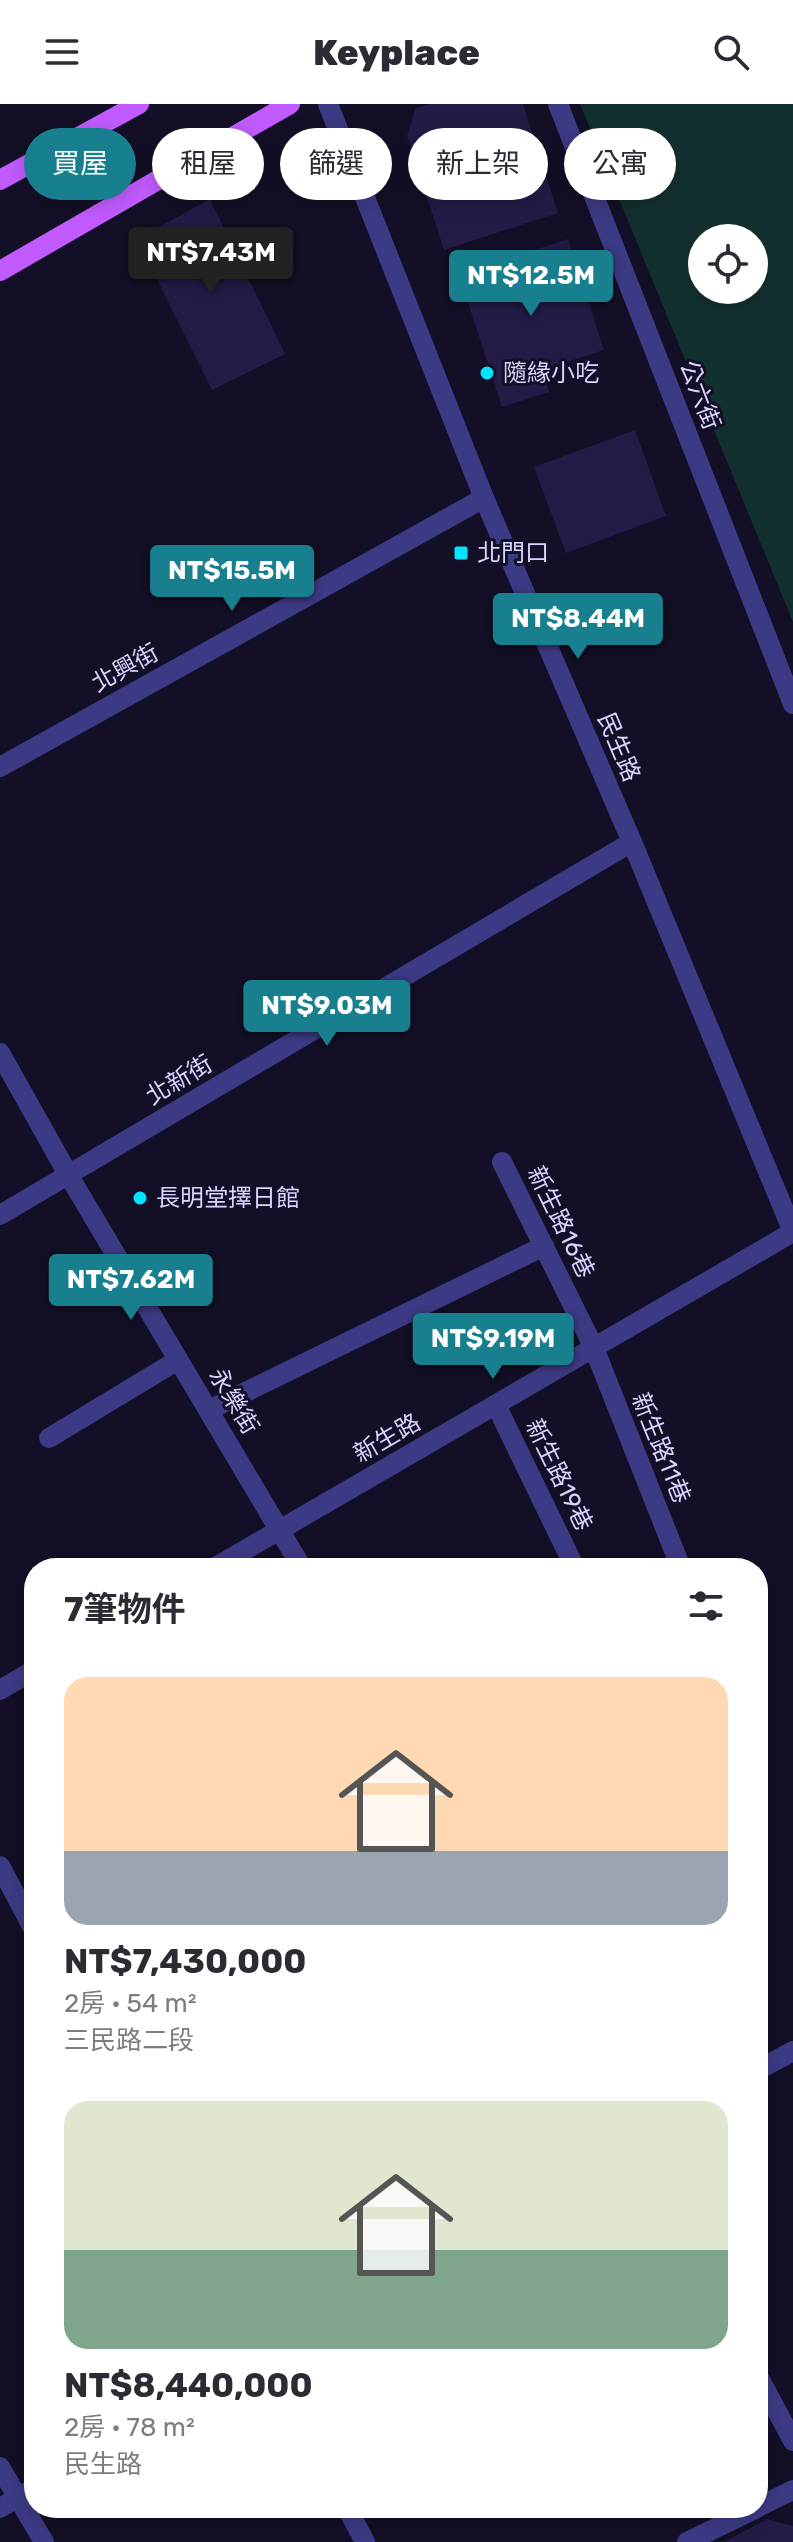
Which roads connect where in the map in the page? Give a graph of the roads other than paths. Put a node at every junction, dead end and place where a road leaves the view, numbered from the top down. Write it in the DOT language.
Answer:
graph roads {
  1 [pos="139,104"];
  2 [pos="290,104"];
  3 [pos="328,104"];
  4 [pos="558,104"];
  5 [pos="0,180"];
  6 [pos="0,271"];
  7 [pos="484,498"];
  8 [pos="793,704"];
  9 [pos="0,767"];
  10 [pos="632,842"];
  11 [pos="0,1053"];
  12 [pos="502,1162"];
  13 [pos="69,1176"];
  14 [pos="0,1215"];
  15 [pos="793,1232"];
  16 [pos="544,1246"];
  17 [pos="594,1348"];
  18 [pos="178,1360"];
  19 [pos="496,1405"];
  20 [pos="209,1410"];
  21 [pos="49,1438"];
  22 [pos="281,1530"];
  23 [pos="232,1558"];
  24 [pos="296,1558"];
  25 [pos="570,1558"];
  26 [pos="677,1558"];
  27 [pos="24,1676"];
  28 [pos="0,1690"];
  29 [pos="0,1866"];
  30 [pos="24,1911"];
  31 [pos="793,2051"];
  32 [pos="768,2065"];
  33 [pos="768,2395"];
  34 [pos="793,2441"];
  35 [pos="0,2467"];
  36 [pos="793,2490"];
  37 [pos="17,2498"];
  38 [pos="768,2502"];
  39 [pos="29,2518"];
  40 [pos="352,2518"];
  41 [pos="736,2518"];
  42 [pos="44,2542"];
  43 [pos="365,2542"];
  44 [pos="687,2542"];
  1 -- 5 [label="main road"];
  2 -- 6 [label="main road"];
  3 -- 7 [label="street, 民生路"];
  4 -- 8 [label="street, 公六街"];
  7 -- 9 [label="street, 北興街"];
  7 -- 10 [label="street, 民生路"];
  10 -- 13 [label="street, 北新街"];
  10 -- 15 [label="street, 民生路"];
  11 -- 13 [label="street, 永樂街"];
  12 -- 16 [label="street, 新生路16巷"];
  13 -- 14 [label="street, 北新街"];
  13 -- 18 [label="street, 永樂街"];
  15 -- 17 [label="street, 新生路"];
  16 -- 17 [label="street, 新生路16巷"];
  16 -- 20 [label="street"];
  17 -- 19 [label="street, 新生路"];
  17 -- 26 [label="street, 新生路11巷"];
  18 -- 20 [label="street, 永樂街"];
  18 -- 21 [label="street"];
  19 -- 22 [label="street, 新生路"];
  19 -- 25 [label="street, 新生路19巷"];
  20 -- 22 [label="street, 永樂街"];
  22 -- 23 [label="street, 新生路"];
  22 -- 24 [label="street, 永樂街"];
  27 -- 28 [label="street"];
  29 -- 30 [label="street"];
  31 -- 32 [label="street"];
  33 -- 34 [label="street"];
  35 -- 37 [label="street"];
  36 -- 38 [label="street"];
  39 -- 42 [label="street"];
  40 -- 43 [label="street"];
  41 -- 44 [label="street"];
}
